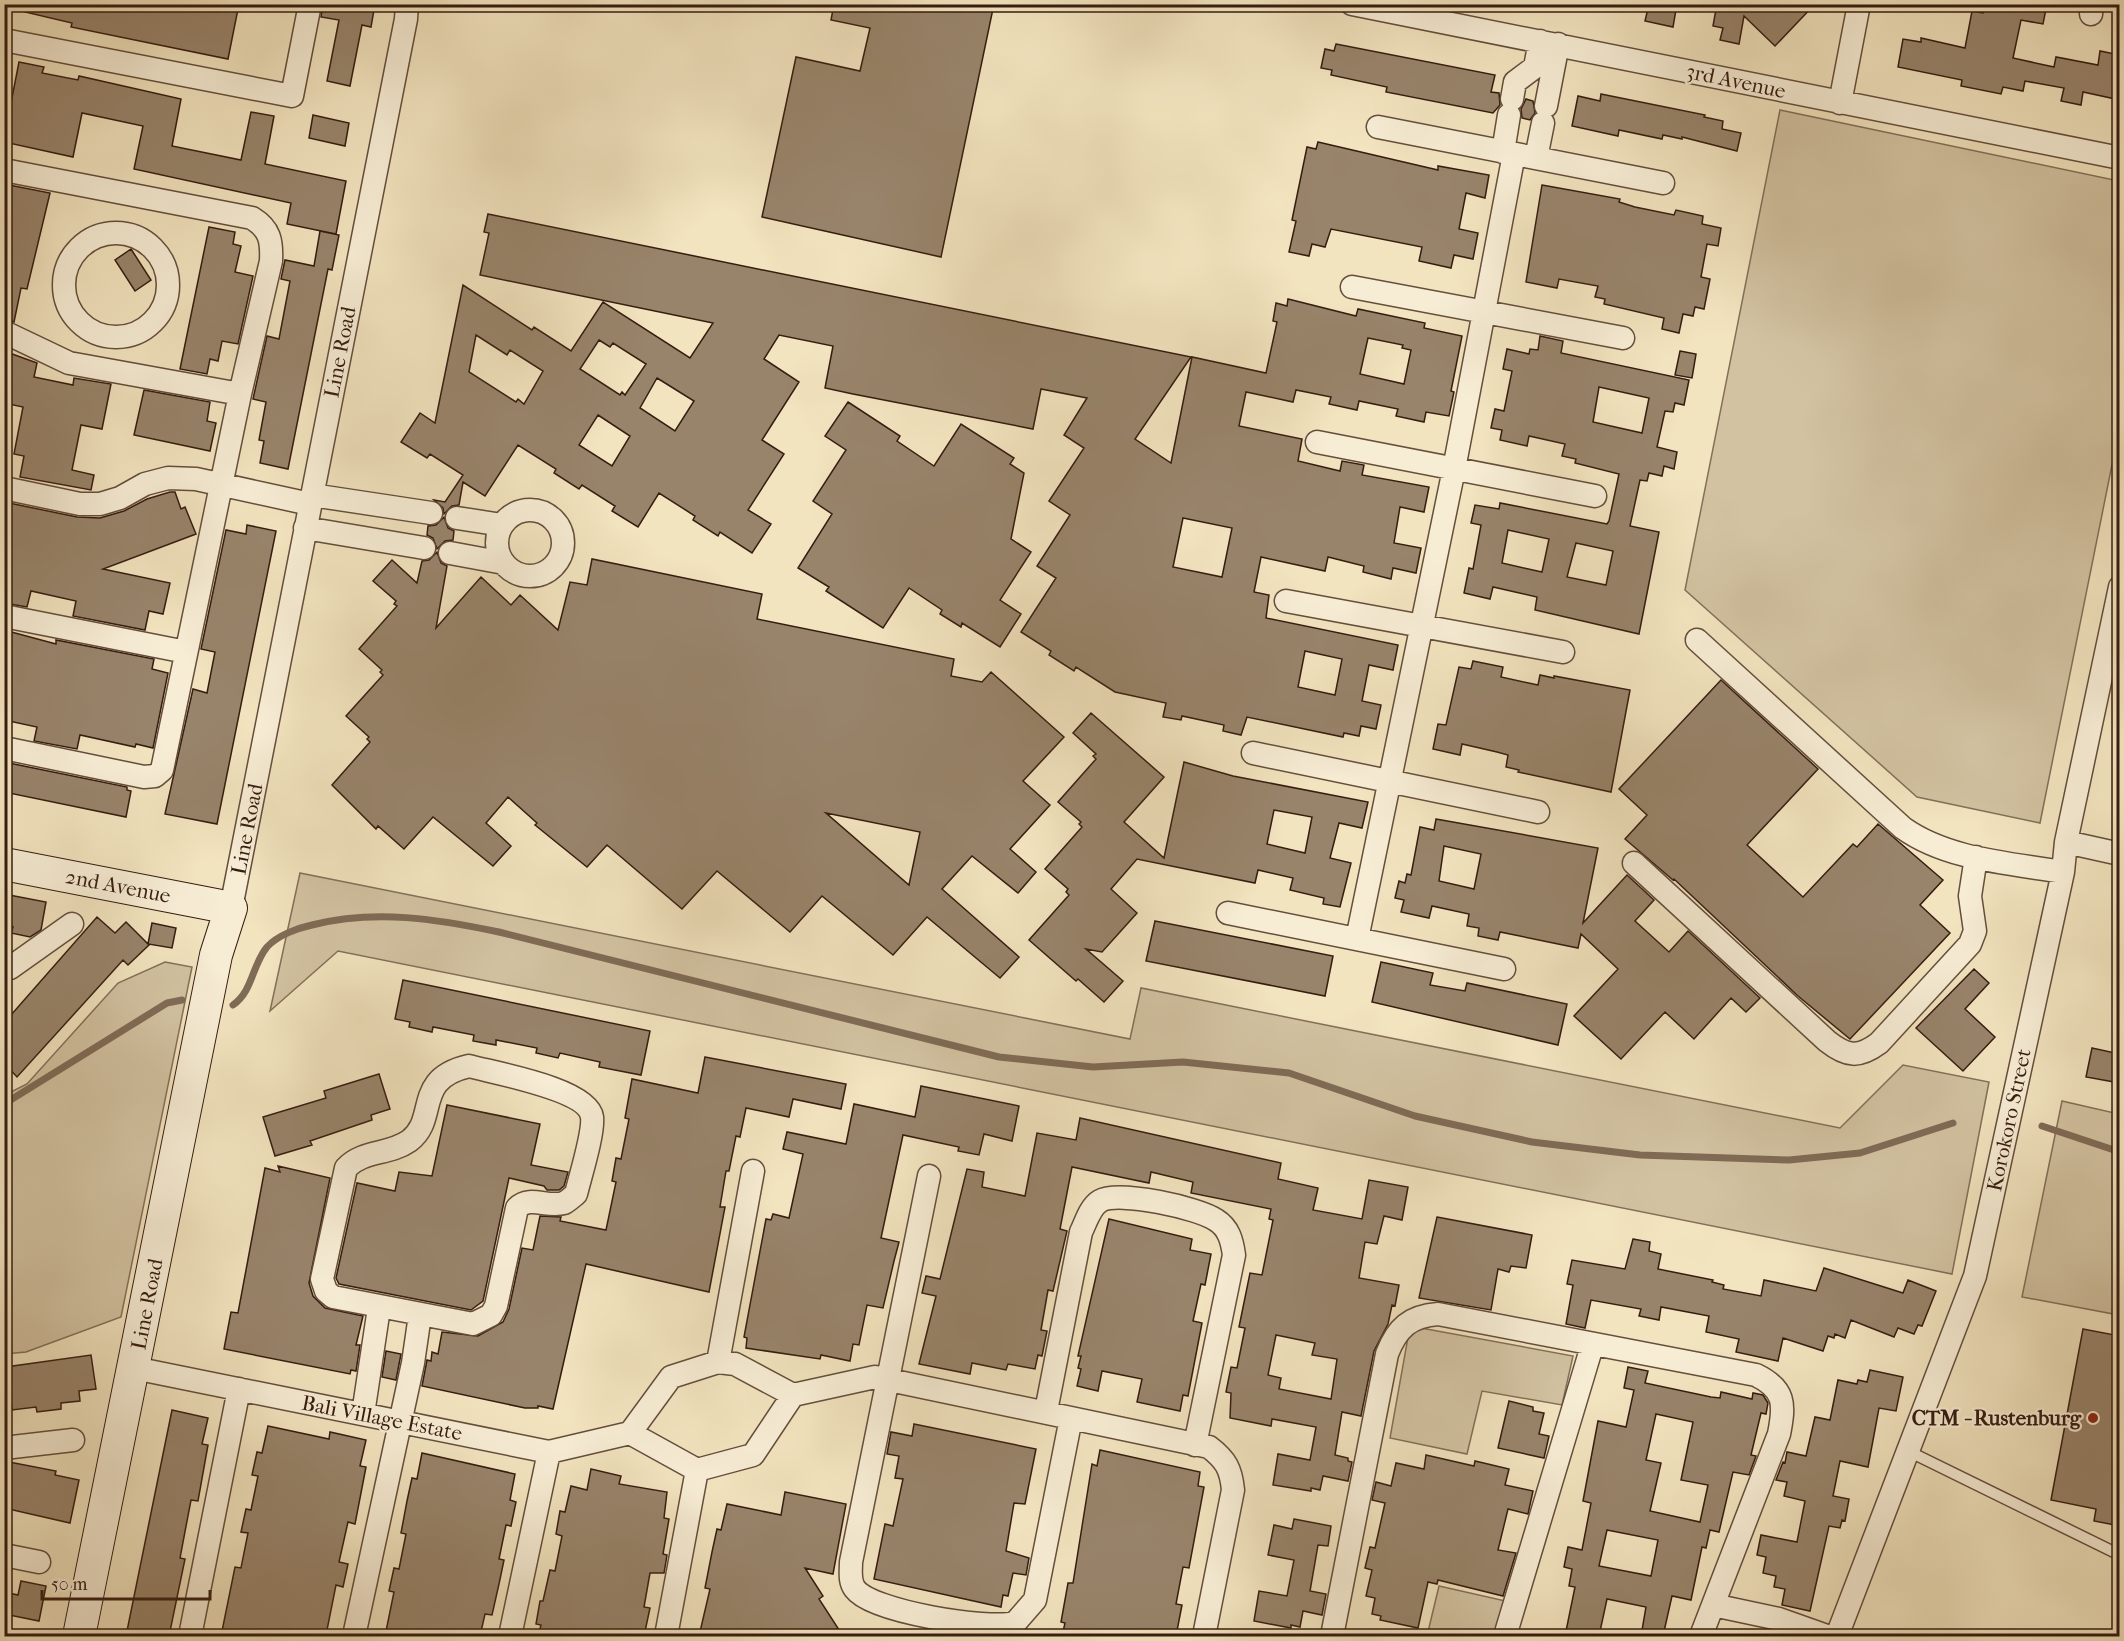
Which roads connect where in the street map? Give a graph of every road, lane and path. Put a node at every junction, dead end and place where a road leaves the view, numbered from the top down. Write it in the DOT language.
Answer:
graph roads {
  1 [pos="310,4"];
  2 [pos="1352,4"];
  3 [pos="1859,4"];
  4 [pos="408,9"];
  5 [pos="4,39"];
  6 [pos="1549,42"];
  7 [pos="1840,103"];
  8 [pos="1378,128"];
  9 [pos="1518,155"];
  10 [pos="2120,158"];
  11 [pos="4,170"];
  12 [pos="1663,183"];
  13 [pos="135,196"];
  14 [pos="123,234"];
  15 [pos="1352,286"];
  16 [pos="1485,312"];
  17 [pos="4,332"];
  18 [pos="114,336"];
  19 [pos="1623,338"];
  20 [pos="105,369"];
  21 [pos="240,394"];
  22 [pos="1317,442"];
  23 [pos="1454,469"];
  24 [pos="221,486"];
  25 [pos="4,488"];
  26 [pos="1595,496"];
  27 [pos="311,499"];
  28 [pos="431,513"];
  29 [pos="457,518"];
  30 [pos="501,525"];
  31 [pos="305,528"];
  32 [pos="424,548"];
  33 [pos="450,553"];
  34 [pos="504,563"];
  35 [pos="2120,587"];
  36 [pos="1286,601"];
  37 [pos="4,616"];
  38 [pos="1421,626"];
  39 [pos="1697,640"];
  40 [pos="186,652"];
  41 [pos="1563,652"];
  42 [pos="4,748"];
  43 [pos="1253,753"];
  44 [pos="1388,782"];
  45 [pos="1538,812"];
  46 [pos="2066,842"];
  47 [pos="2120,854"];
  48 [pos="1976,857"];
  49 [pos="1634,863"];
  50 [pos="4,864"];
  51 [pos="2063,872"];
  52 [pos="231,908"];
  53 [pos="1228,913"];
  54 [pos="72,924"];
  55 [pos="1357,939"];
  56 [pos="4,967"];
  57 [pos="1504,969"];
  58 [pos="753,1171"];
  59 [pos="928,1176"];
  60 [pos="379,1308"];
  61 [pos="420,1315"];
  62 [pos="1592,1346"];
  63 [pos="718,1362"];
  64 [pos="134,1368"];
  65 [pos="886,1379"];
  66 [pos="238,1389"];
  67 [pos="794,1395"];
  68 [pos="1046,1411"];
  69 [pos="363,1414"];
  70 [pos="1071,1418"];
  71 [pos="398,1421"];
  72 [pos="630,1433"];
  73 [pos="74,1440"];
  74 [pos="1194,1445"];
  75 [pos="4,1448"];
  76 [pos="1908,1451"];
  77 [pos="549,1452"];
  78 [pos="697,1470"];
  79 [pos="4,1555"];
  80 [pos="2120,1556"];
  81 [pos="39,1562"];
  82 [pos="1713,1605"];
  83 [pos="79,1636"];
  84 [pos="190,1636"];
  85 [pos="354,1636"];
  86 [pos="510,1636"];
  87 [pos="666,1636"];
  88 [pos="1204,1636"];
  89 [pos="1332,1636"];
  90 [pos="1505,1636"];
  91 [pos="1701,1636"];
  92 [pos="1827,1636"];
  93 [pos="1837,1636"];
  1 -- 5 [label="street"];
  2 -- 6 [label="street, 3rd Avenue"];
  3 -- 7 [label="street"];
  4 -- 27 [label="street, Line Road"];
  6 -- 7 [label="street, 3rd Avenue"];
  6 -- 9 [label="street"];
  6 -- 9 [label="street"];
  7 -- 10 [label="street, 3rd Avenue"];
  8 -- 9 [label="street"];
  9 -- 12 [label="street"];
  9 -- 16 [label="street"];
  11 -- 13 [label="street"];
  13 -- 14 [label="street"];
  13 -- 21 [label="street"];
  14 -- 18 [label="street"];
  14 -- 18 [label="street"];
  15 -- 16 [label="street"];
  16 -- 19 [label="street"];
  16 -- 23 [label="street"];
  17 -- 20 [label="street"];
  18 -- 20 [label="street"];
  20 -- 21 [label="street"];
  21 -- 24 [label="street"];
  22 -- 23 [label="street"];
  23 -- 26 [label="street"];
  23 -- 38 [label="street"];
  24 -- 25 [label="street"];
  24 -- 27 [label="street"];
  24 -- 40 [label="street"];
  27 -- 28 [label="street"];
  27 -- 31 [label="street, Line Road"];
  29 -- 30 [label="street"];
  30 -- 34 [label="street"];
  30 -- 34 [label="street"];
  31 -- 32 [label="street"];
  31 -- 52 [label="street, Line Road"];
  33 -- 34 [label="street"];
  35 -- 46 [label="street, Korokoro Street"];
  36 -- 38 [label="street"];
  37 -- 40 [label="street"];
  38 -- 41 [label="street"];
  38 -- 44 [label="street"];
  39 -- 48 [label="street"];
  40 -- 42 [label="street"];
  43 -- 44 [label="street"];
  44 -- 45 [label="street"];
  44 -- 55 [label="street"];
  46 -- 47 [label="street"];
  46 -- 51 [label="street, Korokoro Street"];
  48 -- 49 [label="street"];
  48 -- 51 [label="street"];
  50 -- 52 [label="street, 2nd Avenue"];
  51 -- 76 [label="street, Korokoro Street"];
  52 -- 64 [label="street, Line Road"];
  53 -- 55 [label="street"];
  54 -- 56 [label="street"];
  55 -- 57 [label="street"];
  58 -- 63 [label="street"];
  59 -- 65 [label="street"];
  60 -- 61 [label="street"];
  60 -- 61 [label="street"];
  60 -- 69 [label="street"];
  61 -- 71 [label="street"];
  62 -- 82 [label="street"];
  62 -- 89 [label="street"];
  62 -- 90 [label="street"];
  63 -- 67 [label="street"];
  63 -- 72 [label="street"];
  64 -- 66 [label="street, Bali Village Estate"];
  64 -- 83 [label="street, Line Road"];
  65 -- 67 [label="street"];
  65 -- 68 [label="street"];
  65 -- 70 [label="street"];
  66 -- 69 [label="street, Bali Village Estate"];
  66 -- 84 [label="street"];
  67 -- 78 [label="street"];
  68 -- 70 [label="street"];
  68 -- 74 [label="street"];
  69 -- 71 [label="street, Bali Village Estate"];
  70 -- 74 [label="street"];
  71 -- 77 [label="street, Bali Village Estate"];
  71 -- 85 [label="street"];
  72 -- 77 [label="street, Bali Village Estate"];
  72 -- 78 [label="street"];
  73 -- 75 [label="street"];
  74 -- 88 [label="street"];
  76 -- 80 [label="lane"];
  76 -- 93 [label="street, Korokoro Street"];
  77 -- 86 [label="street"];
  78 -- 87 [label="street"];
  79 -- 81 [label="street"];
  82 -- 91 [label="street"];
  82 -- 92 [label="street"];
}
